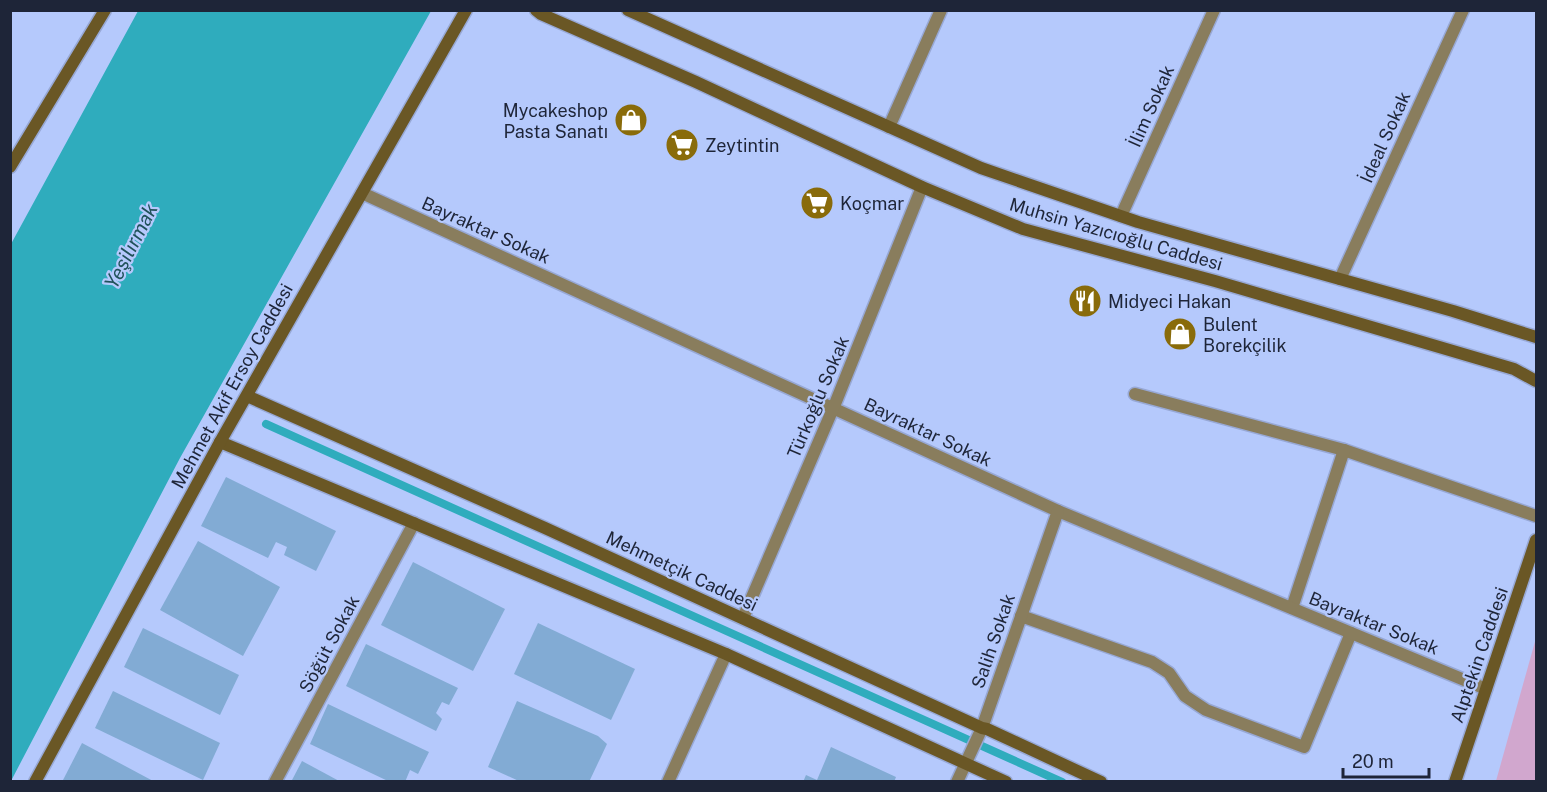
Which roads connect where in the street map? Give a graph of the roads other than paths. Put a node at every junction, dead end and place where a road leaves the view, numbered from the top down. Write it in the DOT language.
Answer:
graph roads {
  1 [pos="105,10"];
  2 [pos="466,10"];
  3 [pos="536,10"];
  4 [pos="628,10"];
  5 [pos="941,10"];
  6 [pos="1214,10"];
  7 [pos="1463,10"];
  8 [pos="889,127"];
  9 [pos="10,167"];
  10 [pos="922,187"];
  11 [pos="362,193"];
  12 [pos="1121,216"];
  13 [pos="1340,279"];
  14 [pos="1536,337"];
  15 [pos="1536,381"];
  16 [pos="1135,394"];
  17 [pos="246,396"];
  18 [pos="833,408"];
  19 [pos="220,442"];
  20 [pos="1344,450"];
  21 [pos="1058,511"];
  22 [pos="1536,516"];
  23 [pos="414,523"];
  24 [pos="1536,540"];
  25 [pos="1292,608"];
  26 [pos="1021,616"];
  27 [pos="743,618"];
  28 [pos="1351,633"];
  29 [pos="726,654"];
  30 [pos="1486,688"];
  31 [pos="982,728"];
  32 [pos="966,764"];
  33 [pos="36,782"];
  34 [pos="275,782"];
  35 [pos="668,782"];
  36 [pos="957,782"];
  37 [pos="1006,782"];
  38 [pos="1101,782"];
  39 [pos="1455,782"];
  1 -- 9 [label="street"];
  2 -- 11 [label="street, Mehmet Akif Ersoy Caddesi"];
  3 -- 10 [label="street, Muhsin Yazıcıoğlu Caddesi"];
  4 -- 8 [label="street, Muhsin Yazıcıoğlu Caddesi"];
  5 -- 8 [label="street"];
  6 -- 12 [label="street, İlim Sokak"];
  7 -- 13 [label="street, İdeal Sokak"];
  8 -- 12 [label="street, Muhsin Yazıcıoğlu Caddesi"];
  10 -- 15 [label="street, Muhsin Yazıcıoğlu Caddesi"];
  10 -- 18 [label="street, Türkoğlu Sokak"];
  11 -- 17 [label="street, Mehmet Akif Ersoy Caddesi"];
  11 -- 18 [label="street, Bayraktar Sokak"];
  12 -- 13 [label="street, Muhsin Yazıcıoğlu Caddesi"];
  13 -- 14 [label="street, Muhsin Yazıcıoğlu Caddesi"];
  16 -- 20 [label="street"];
  17 -- 19 [label="street, Mehmet Akif Ersoy Caddesi"];
  17 -- 27 [label="street, Mehmetçik Caddesi"];
  18 -- 21 [label="street, Bayraktar Sokak"];
  18 -- 27 [label="street, Türkoğlu Sokak"];
  19 -- 23 [label="street"];
  19 -- 33 [label="street, Mehmet Akif Ersoy Caddesi"];
  20 -- 22 [label="street"];
  20 -- 25 [label="street"];
  21 -- 25 [label="street, Bayraktar Sokak"];
  21 -- 26 [label="street, Salih Sokak"];
  23 -- 29 [label="street"];
  23 -- 34 [label="street, Söğüt Sokak"];
  24 -- 30 [label="street, Alptekin Caddesi"];
  25 -- 28 [label="street, Bayraktar Sokak"];
  26 -- 28 [label="street"];
  26 -- 31 [label="street, Salih Sokak"];
  27 -- 31 [label="street, Mehmetçik Caddesi"];
  28 -- 30 [label="street, Bayraktar Sokak"];
  29 -- 32 [label="street"];
  29 -- 35 [label="street"];
  30 -- 39 [label="street, Alptekin Caddesi"];
  31 -- 32 [label="street, Salih Sokak"];
  31 -- 38 [label="street, Mehmetçik Caddesi"];
  32 -- 36 [label="street, Salih Sokak"];
  32 -- 37 [label="street"];
}
